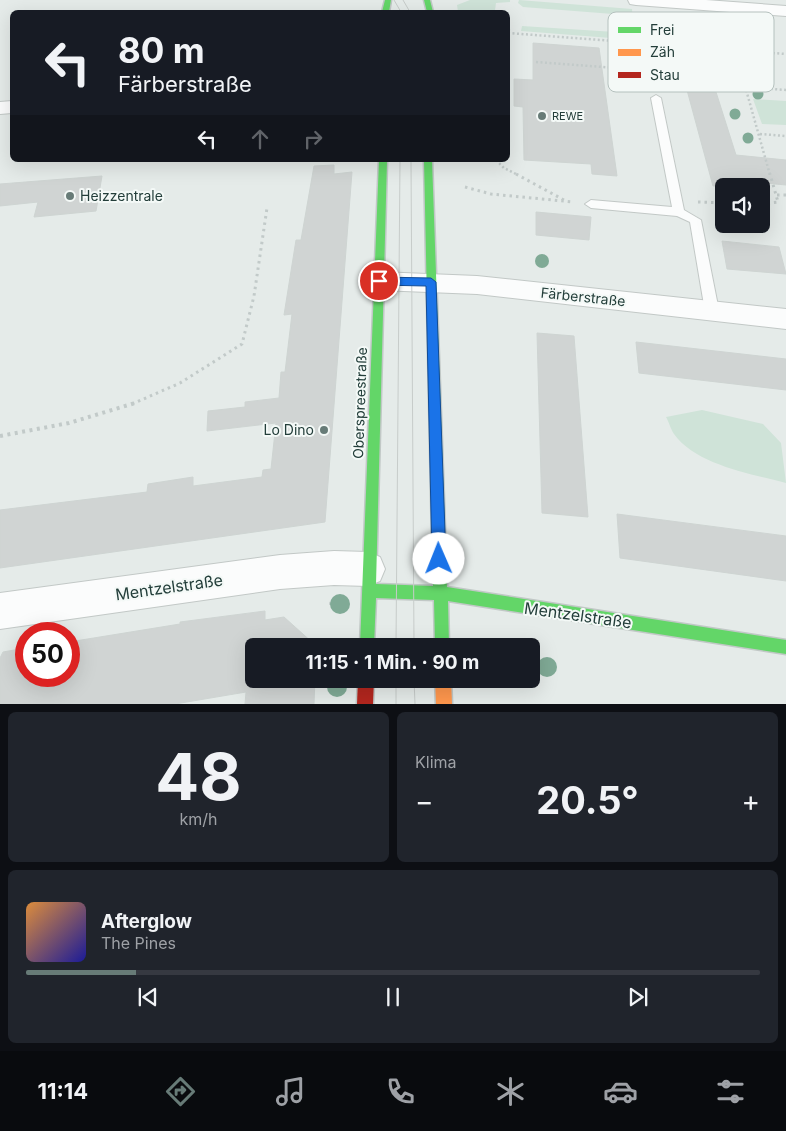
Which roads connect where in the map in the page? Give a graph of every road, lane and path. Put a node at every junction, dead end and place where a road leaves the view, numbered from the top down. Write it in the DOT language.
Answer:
graph roads {
  1 [pos="636,0"];
  2 [pos="786,11"];
  3 [pos="510,31"];
  4 [pos="608,40"];
  5 [pos="536,62"];
  6 [pos="608,67"];
  7 [pos="664,92"];
  8 [pos="747,92"];
  9 [pos="656,98"];
  10 [pos="760,134"];
  11 [pos="786,136"];
  12 [pos="383,162"];
  13 [pos="428,162"];
  14 [pos="498,162"];
  15 [pos="464,187"];
  16 [pos="776,195"];
  17 [pos="786,195"];
  18 [pos="566,201"];
  19 [pos="770,203"];
  20 [pos="591,204"];
  21 [pos="267,208"];
  22 [pos="679,212"];
  23 [pos="379,281"];
  24 [pos="431,282"];
  25 [pos="712,311"];
  26 [pos="786,319"];
  27 [pos="0,436"];
  28 [pos="368,580"];
  29 [pos="440,594"];
  30 [pos="0,611"];
  31 [pos="367,638"];
  32 [pos="442,638"];
  33 [pos="786,647"];
  34 [pos="366,688"];
  35 [pos="443,688"];
  36 [pos="365,704"];
  37 [pos="444,704"];
  1 -- 2 [label="street"];
  3 -- 4 [label="path"];
  5 -- 6 [label="path"];
  7 -- 9 [label="path"];
  8 -- 10 [label="path"];
  9 -- 22 [label="lane"];
  10 -- 11 [label="path"];
  10 -- 16 [label="path"];
  12 -- 23 [label="main road, Oberspreestraße"];
  13 -- 24 [label="main road"];
  14 -- 18 [label="path"];
  15 -- 18 [label="path"];
  16 -- 17 [label="path"];
  16 -- 19 [label="path"];
  18 -- 20 [label="path"];
  20 -- 22 [label="lane"];
  21 -- 27 [label="path"];
  22 -- 25 [label="lane"];
  23 -- 24 [label="street, Färberstraße"];
  23 -- 28 [label="main road, Oberspreestraße"];
  24 -- 25 [label="street, Färberstraße"];
  24 -- 29 [label="main road"];
  25 -- 26 [label="street, Färberstraße"];
  28 -- 29 [label="main road, Mentzelstraße"];
  28 -- 30 [label="street, Mentzelstraße"];
  28 -- 31 [label="main road, Oberspreestraße"];
  29 -- 32 [label="main road"];
  29 -- 33 [label="main road, Mentzelstraße"];
  34 -- 36 [label="main road"];
  35 -- 37 [label="main road"];
}
